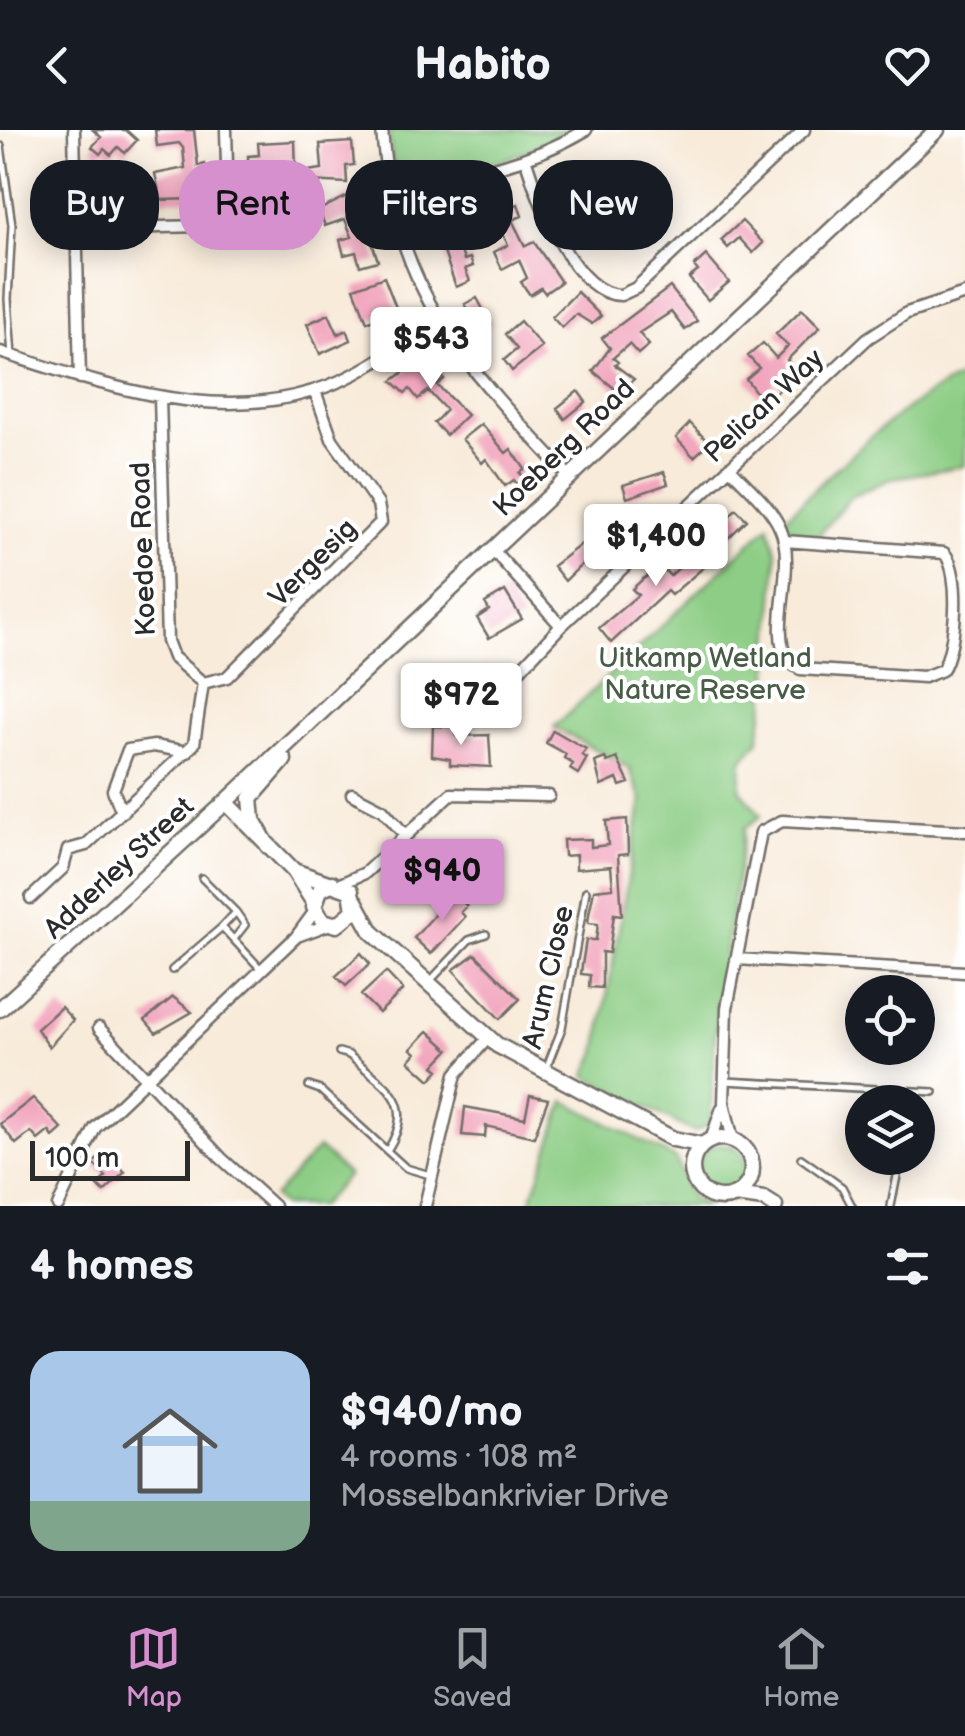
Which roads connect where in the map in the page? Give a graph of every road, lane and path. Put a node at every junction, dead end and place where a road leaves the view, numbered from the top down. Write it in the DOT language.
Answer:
graph roads {
  1 [pos="74,130"];
  2 [pos="226,130"];
  3 [pos="382,130"];
  4 [pos="586,130"];
  5 [pos="804,130"];
  6 [pos="938,130"];
  7 [pos="1,146"];
  8 [pos="75,160"];
  9 [pos="385,160"];
  10 [pos="526,161"];
  11 [pos="513,164"];
  12 [pos="159,225"];
  13 [pos="77,250"];
  14 [pos="406,250"];
  15 [pos="965,294"];
  16 [pos="435,319"];
  17 [pos="6,354"];
  18 [pos="80,378"];
  19 [pos="315,391"];
  20 [pos="160,398"];
  21 [pos="730,468"];
  22 [pos="568,475"];
  23 [pos="784,541"];
  24 [pos="492,549"];
  25 [pos="560,626"];
  26 [pos="203,683"];
  27 [pos="496,716"];
  28 [pos="306,728"];
  29 [pos="186,752"];
  30 [pos="352,794"];
  31 [pos="549,796"];
  32 [pos="226,802"];
  33 [pos="122,812"];
  34 [pos="965,832"];
  35 [pos="405,835"];
  36 [pos="268,846"];
  37 [pos="294,871"];
  38 [pos="365,872"];
  39 [pos="202,878"];
  40 [pos="336,884"];
  41 [pos="586,891"];
  42 [pos="31,898"];
  43 [pos="354,898"];
  44 [pos="315,907"];
  45 [pos="236,912"];
  46 [pos="335,924"];
  47 [pos="222,927"];
  48 [pos="372,932"];
  49 [pos="486,934"];
  50 [pos="296,937"];
  51 [pos="234,939"];
  52 [pos="736,958"];
  53 [pos="172,970"];
  54 [pos="262,970"];
  55 [pos="965,972"];
  56 [pos="428,984"];
  57 [pos="0,1009"];
  58 [pos="99,1028"];
  59 [pos="488,1038"];
  60 [pos="339,1052"];
  61 [pos="545,1072"];
  62 [pos="146,1078"];
  63 [pos="725,1080"];
  64 [pos="310,1086"];
  65 [pos="845,1088"];
  66 [pos="724,1103"];
  67 [pos="674,1139"];
  68 [pos="733,1140"];
  69 [pos="707,1142"];
  70 [pos="387,1151"];
  71 [pos="800,1158"];
  72 [pos="692,1162"];
  73 [pos="752,1171"];
  74 [pos="432,1176"];
  75 [pos="896,1176"];
  76 [pos="735,1195"];
  77 [pos="770,1202"];
  78 [pos="58,1206"];
  79 [pos="274,1206"];
  80 [pos="425,1206"];
  81 [pos="852,1206"];
  82 [pos="891,1206"];
  1 -- 8 [label="street"];
  2 -- 12 [label="street"];
  3 -- 9 [label="street"];
  4 -- 10 [label="street"];
  5 -- 10 [label="street"];
  6 -- 22 [label="main road, Koeberg Road"];
  7 -- 17 [label="lane"];
  10 -- 11 [label="street"];
  13 -- 18 [label="street"];
  14 -- 16 [label="street"];
  15 -- 21 [label="street, Pelican Way"];
  16 -- 19 [label="street"];
  16 -- 22 [label="street"];
  17 -- 18 [label="street"];
  18 -- 20 [label="street"];
  19 -- 20 [label="street"];
  19 -- 26 [label="street, Vergesig"];
  20 -- 26 [label="street, Koedoe Road"];
  21 -- 23 [label="street"];
  21 -- 25 [label="street, Pelican Way"];
  22 -- 24 [label="main road, Koeberg Road"];
  23 -- 23 [label="street"];
  24 -- 25 [label="street"];
  24 -- 28 [label="main road, Koeberg Road"];
  25 -- 27 [label="street, Pelican Way"];
  26 -- 29 [label="street"];
  28 -- 32 [label="main road, Koeberg Road"];
  28 -- 36 [label="main road"];
  29 -- 33 [label="street"];
  29 -- 33 [label="street"];
  30 -- 35 [label="street"];
  31 -- 35 [label="street"];
  32 -- 36 [label="main road"];
  32 -- 57 [label="main road, Adderley Street"];
  33 -- 42 [label="street"];
  34 -- 52 [label="street"];
  35 -- 38 [label="street"];
  36 -- 37 [label="main road"];
  37 -- 40 [label="main road"];
  37 -- 44 [label="main road"];
  38 -- 40 [label="street"];
  38 -- 43 [label="street"];
  39 -- 45 [label="lane"];
  40 -- 43 [label="main road"];
  40 -- 44 [label="main road"];
  41 -- 61 [label="lane, Arum Close"];
  43 -- 46 [label="main road"];
  43 -- 48 [label="main road"];
  44 -- 46 [label="main road"];
  44 -- 50 [label="street"];
  45 -- 47 [label="lane"];
  45 -- 51 [label="lane"];
  46 -- 48 [label="main road"];
  46 -- 50 [label="street"];
  47 -- 51 [label="lane"];
  47 -- 53 [label="lane"];
  48 -- 56 [label="main road"];
  49 -- 56 [label="lane"];
  50 -- 54 [label="street"];
  51 -- 54 [label="lane"];
  52 -- 55 [label="street"];
  52 -- 63 [label="street"];
  54 -- 62 [label="street"];
  56 -- 59 [label="main road"];
  58 -- 62 [label="street"];
  59 -- 61 [label="main road"];
  59 -- 74 [label="street"];
  60 -- 70 [label="lane"];
  61 -- 67 [label="main road"];
  62 -- 78 [label="street"];
  62 -- 79 [label="street"];
  63 -- 65 [label="lane"];
  63 -- 66 [label="street"];
  64 -- 70 [label="lane"];
  66 -- 68 [label="street"];
  66 -- 69 [label="street"];
  67 -- 69 [label="main road"];
  67 -- 72 [label="main road"];
  68 -- 69 [label="main road"];
  68 -- 73 [label="main road"];
  69 -- 72 [label="main road"];
  70 -- 74 [label="lane"];
  71 -- 81 [label="lane"];
  72 -- 76 [label="main road"];
  73 -- 76 [label="main road"];
  73 -- 77 [label="main road"];
  74 -- 80 [label="street"];
  75 -- 82 [label="lane"];
  76 -- 77 [label="main road"];
}
